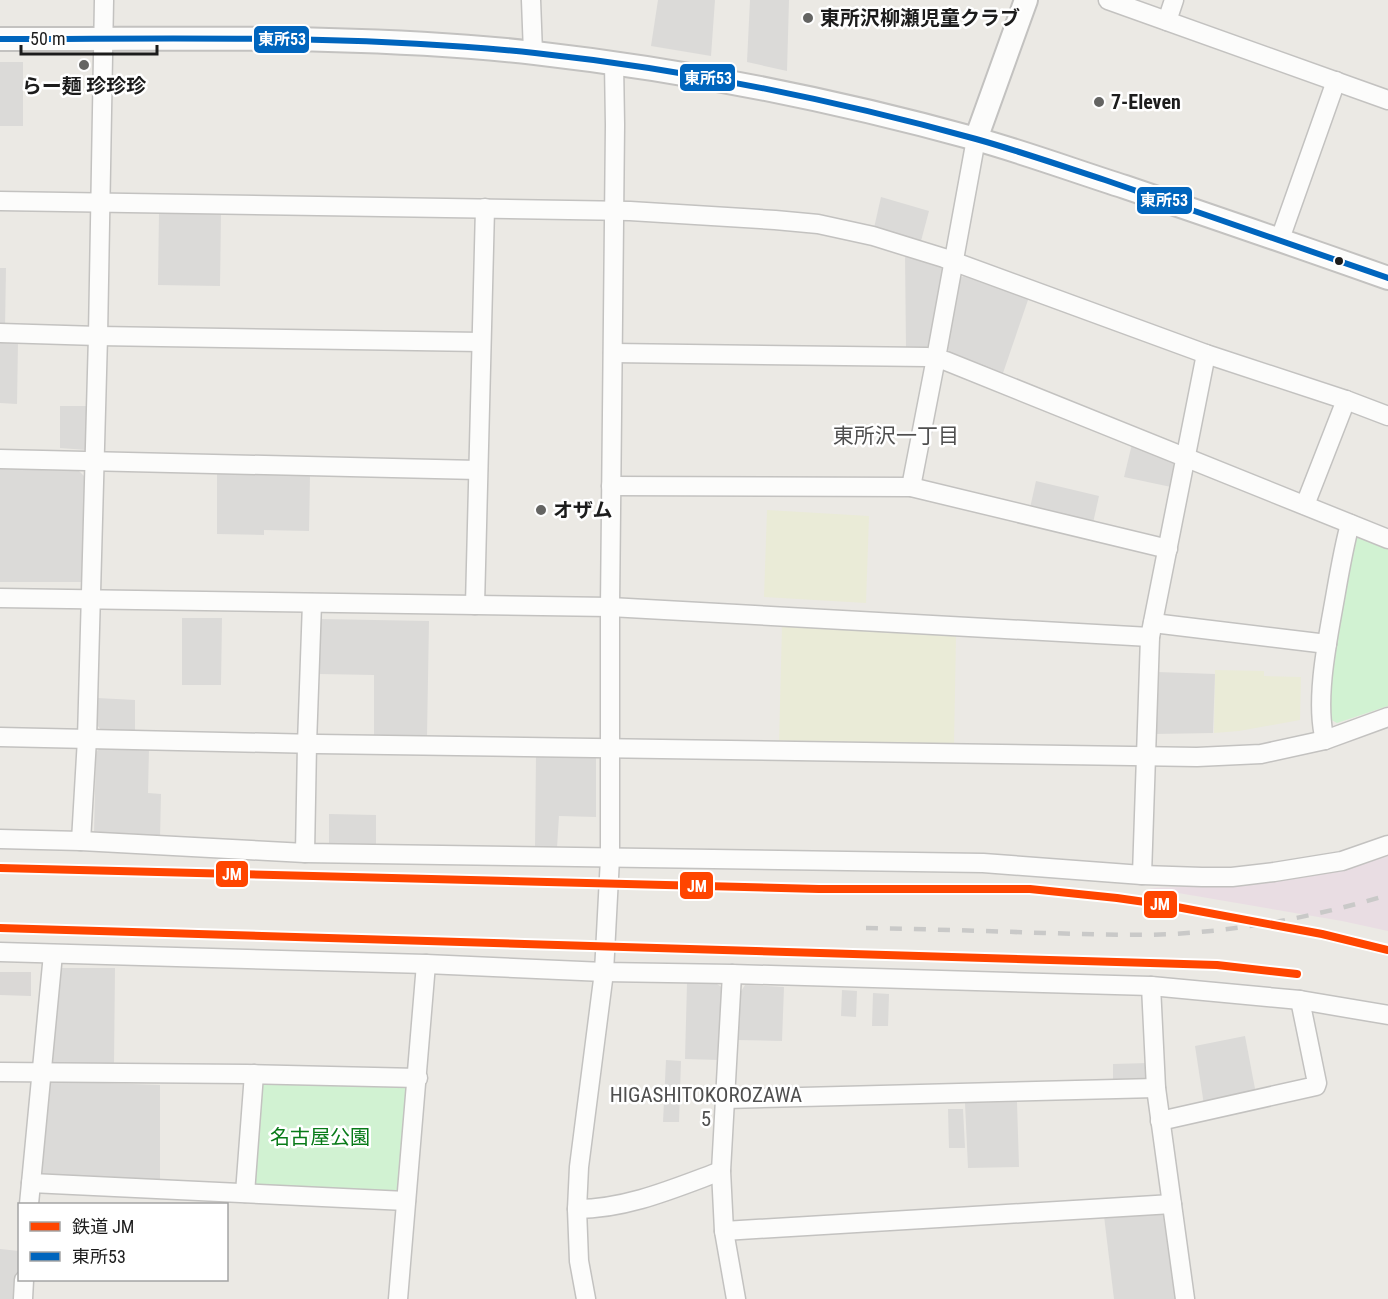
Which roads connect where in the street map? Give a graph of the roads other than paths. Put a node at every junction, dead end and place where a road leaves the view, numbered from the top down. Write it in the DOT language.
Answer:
graph roads {
  1 [pos="104,0"];
  2 [pos="531,0"];
  3 [pos="1026,0"];
  4 [pos="1108,0"];
  5 [pos="1174,0"];
  6 [pos="1167,21"];
  7 [pos="0,39"];
  8 [pos="105,40"];
  9 [pos="533,53"];
  10 [pos="614,63"];
  11 [pos="1336,81"];
  12 [pos="1388,100"];
  13 [pos="976,139"];
  14 [pos="0,201"];
  15 [pos="100,202"];
  16 [pos="485,208"];
  17 [pos="614,211"];
  18 [pos="1280,239"];
  19 [pos="954,261"];
  20 [pos="1388,278"];
  21 [pos="0,333"];
  22 [pos="98,336"];
  23 [pos="481,342"];
  24 [pos="613,353"];
  25 [pos="1206,354"];
  26 [pos="936,358"];
  27 [pos="1346,400"];
  28 [pos="1388,416"];
  29 [pos="1185,458"];
  30 [pos="0,459"];
  31 [pos="95,461"];
  32 [pos="478,470"];
  33 [pos="611,486"];
  34 [pos="911,487"];
  35 [pos="1305,506"];
  36 [pos="1350,524"];
  37 [pos="1388,538"];
  38 [pos="1167,549"];
  39 [pos="0,598"];
  40 [pos="91,599"];
  41 [pos="312,603"];
  42 [pos="475,605"];
  43 [pos="610,607"];
  44 [pos="1151,630"];
  45 [pos="1327,644"];
  46 [pos="1388,717"];
  47 [pos="0,737"];
  48 [pos="87,739"];
  49 [pos="1325,740"];
  50 [pos="307,744"];
  51 [pos="610,748"];
  52 [pos="1146,756"];
  53 [pos="0,839"];
  54 [pos="81,841"];
  55 [pos="1388,845"];
  56 [pos="305,853"];
  57 [pos="610,858"];
  58 [pos="1142,875"];
  59 [pos="0,952"];
  60 [pos="53,954"];
  61 [pos="426,964"];
  62 [pos="604,972"];
  63 [pos="732,974"];
  64 [pos="1152,986"];
  65 [pos="1300,1000"];
  66 [pos="1388,1015"];
  67 [pos="0,1072"];
  68 [pos="41,1073"];
  69 [pos="254,1074"];
  70 [pos="418,1078"];
  71 [pos="1156,1088"];
  72 [pos="725,1099"];
  73 [pos="1160,1120"];
  74 [pos="721,1172"];
  75 [pos="31,1183"];
  76 [pos="245,1194"];
  77 [pos="406,1201"];
  78 [pos="30,1203"];
  79 [pos="1172,1204"];
  80 [pos="577,1209"];
  81 [pos="724,1231"];
  82 [pos="24,1281"];
  83 [pos="23,1299"];
  84 [pos="398,1299"];
  85 [pos="586,1299"];
  86 [pos="736,1299"];
  87 [pos="1185,1299"];
  1 -- 8 [label="street"];
  2 -- 9 [label="street"];
  3 -- 13 [label="street"];
  4 -- 6 [label="street"];
  5 -- 6 [label="street"];
  6 -- 11 [label="street"];
  7 -- 8 [label="street"];
  8 -- 9 [label="street"];
  8 -- 15 [label="street"];
  9 -- 10 [label="street"];
  10 -- 13 [label="street"];
  10 -- 17 [label="street"];
  11 -- 12 [label="street"];
  11 -- 18 [label="street"];
  13 -- 18 [label="street"];
  13 -- 19 [label="street"];
  14 -- 15 [label="street"];
  15 -- 16 [label="street"];
  15 -- 22 [label="street"];
  16 -- 17 [label="street"];
  16 -- 23 [label="street"];
  17 -- 19 [label="street"];
  17 -- 24 [label="street"];
  18 -- 20 [label="street"];
  19 -- 25 [label="street"];
  19 -- 26 [label="street"];
  21 -- 22 [label="street"];
  22 -- 23 [label="street"];
  22 -- 31 [label="street"];
  23 -- 32 [label="street"];
  24 -- 26 [label="street"];
  24 -- 33 [label="street"];
  25 -- 27 [label="street"];
  25 -- 29 [label="street"];
  26 -- 29 [label="street"];
  26 -- 34 [label="street"];
  27 -- 28 [label="street"];
  27 -- 35 [label="street"];
  29 -- 35 [label="street"];
  29 -- 38 [label="street"];
  30 -- 31 [label="street"];
  31 -- 32 [label="street"];
  31 -- 40 [label="street"];
  32 -- 42 [label="street"];
  33 -- 34 [label="street"];
  33 -- 43 [label="street"];
  34 -- 38 [label="street"];
  35 -- 36 [label="street"];
  36 -- 37 [label="street"];
  36 -- 45 [label="street"];
  38 -- 44 [label="street"];
  39 -- 40 [label="street"];
  40 -- 41 [label="street"];
  40 -- 48 [label="street"];
  41 -- 42 [label="street"];
  41 -- 50 [label="street"];
  42 -- 43 [label="street"];
  43 -- 44 [label="street"];
  43 -- 51 [label="street"];
  44 -- 45 [label="street"];
  44 -- 52 [label="street"];
  45 -- 49 [label="street"];
  46 -- 49 [label="street"];
  47 -- 48 [label="street"];
  48 -- 50 [label="street"];
  48 -- 54 [label="street"];
  49 -- 52 [label="street"];
  50 -- 51 [label="street"];
  50 -- 56 [label="street"];
  51 -- 52 [label="street"];
  51 -- 57 [label="street"];
  52 -- 58 [label="street"];
  53 -- 54 [label="street"];
  54 -- 56 [label="street"];
  55 -- 58 [label="street"];
  56 -- 57 [label="street"];
  57 -- 58 [label="street"];
  57 -- 62 [label="street"];
  59 -- 60 [label="street"];
  60 -- 61 [label="street"];
  60 -- 68 [label="street"];
  61 -- 62 [label="street"];
  61 -- 70 [label="street"];
  62 -- 63 [label="street"];
  62 -- 80 [label="street"];
  63 -- 64 [label="street"];
  63 -- 72 [label="street"];
  64 -- 65 [label="street"];
  64 -- 71 [label="street"];
  65 -- 66 [label="street"];
  65 -- 73 [label="street"];
  67 -- 68 [label="street"];
  68 -- 69 [label="street"];
  68 -- 75 [label="street"];
  69 -- 70 [label="street"];
  69 -- 76 [label="street"];
  70 -- 77 [label="street"];
  71 -- 72 [label="street"];
  71 -- 73 [label="street"];
  72 -- 74 [label="street"];
  73 -- 79 [label="street"];
  74 -- 80 [label="street"];
  74 -- 81 [label="street"];
  75 -- 76 [label="street"];
  75 -- 78 [label="street"];
  76 -- 77 [label="street"];
  77 -- 84 [label="street"];
  79 -- 81 [label="street"];
  79 -- 87 [label="street"];
  80 -- 85 [label="street"];
  81 -- 86 [label="street"];
  82 -- 83 [label="street"];
}
